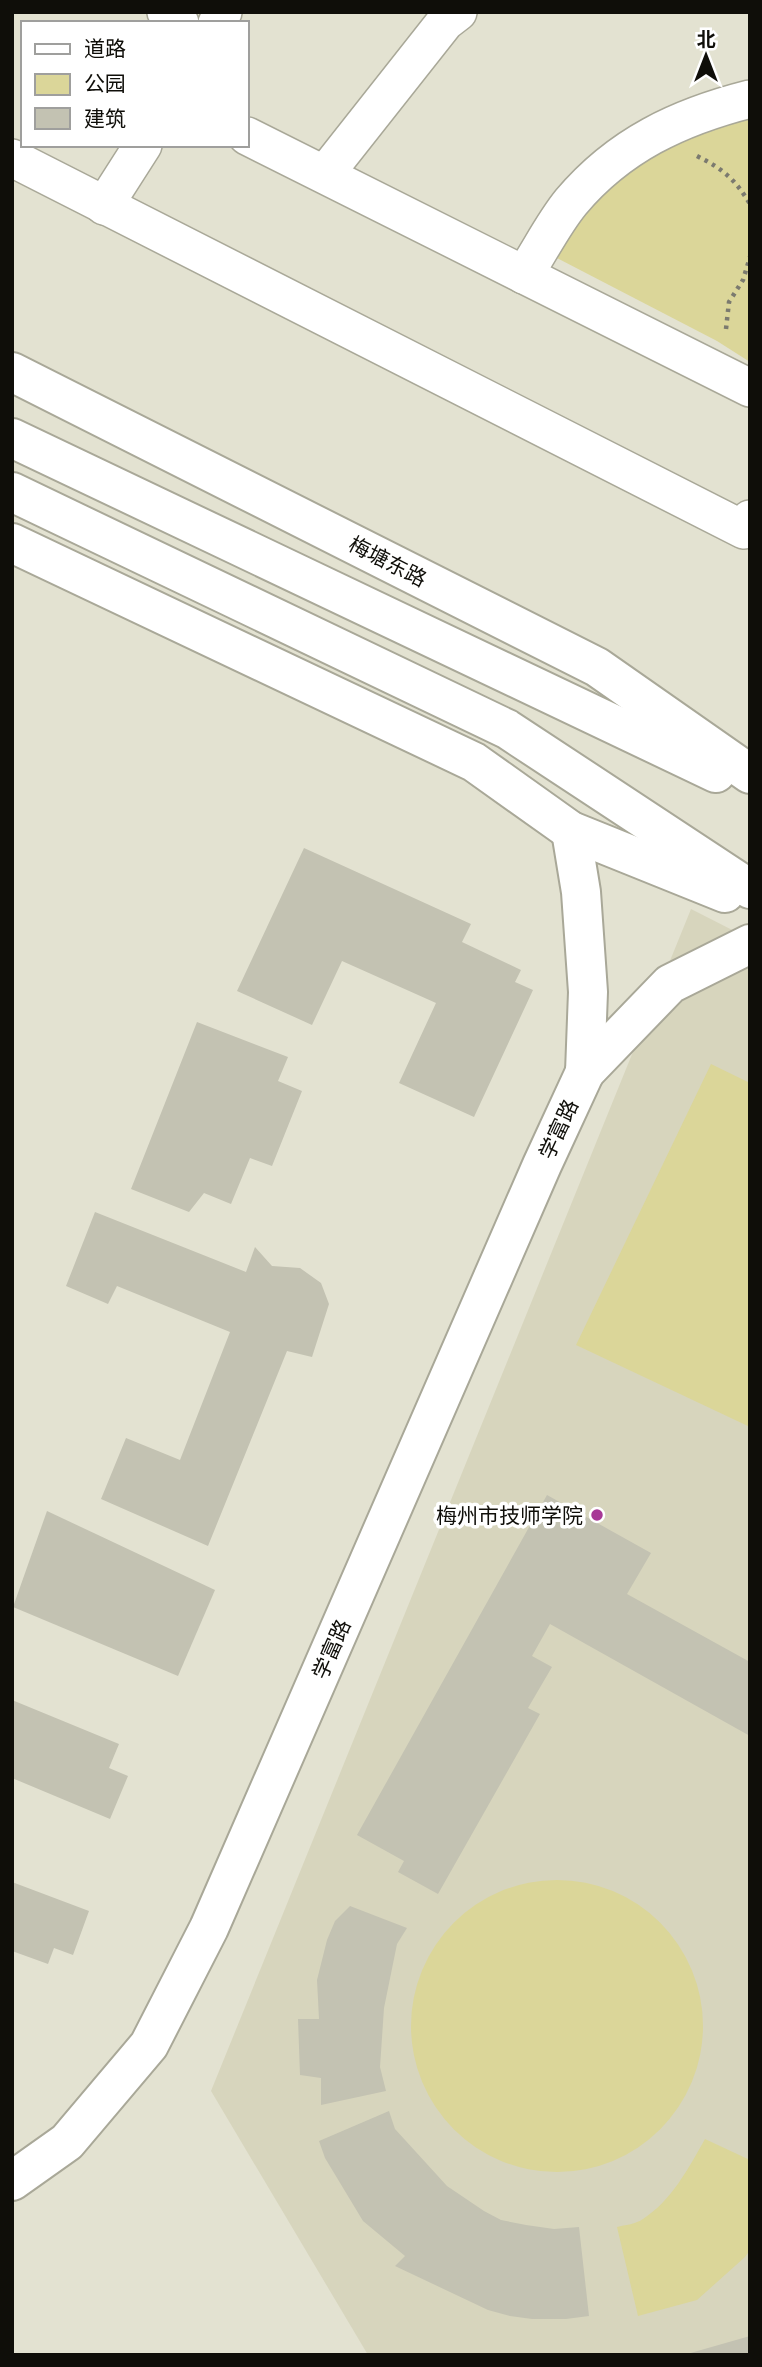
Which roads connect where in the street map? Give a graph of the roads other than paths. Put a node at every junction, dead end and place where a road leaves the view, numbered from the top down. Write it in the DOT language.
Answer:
graph roads {
  1 [pos="458,12"];
  2 [pos="750,99"];
  3 [pos="248,136"];
  4 [pos="142,147"];
  5 [pos="12,158"];
  6 [pos="325,174"];
  7 [pos="104,206"];
  8 [pos="524,275"];
  9 [pos="12,372"];
  10 [pos="750,388"];
  11 [pos="12,438"];
  12 [pos="12,492"];
  13 [pos="750,519"];
  14 [pos="12,543"];
  15 [pos="750,774"];
  16 [pos="750,788"];
  17 [pos="571,831"];
  18 [pos="750,889"];
  19 [pos="750,902"];
  20 [pos="750,944"];
  21 [pos="585,1072"];
  22 [pos="12,2181"];
  1 -- 6 [label="street"];
  2 -- 8 [label="street"];
  3 -- 6 [label="street"];
  4 -- 7 [label="street"];
  5 -- 7 [label="street"];
  6 -- 8 [label="street"];
  7 -- 13 [label="street"];
  8 -- 10 [label="street"];
  9 -- 15 [label="main road, 梅塘东路"];
  11 -- 16 [label="main road"];
  12 -- 18 [label="main road"];
  14 -- 17 [label="main road"];
  17 -- 19 [label="main road"];
  17 -- 21 [label="main road"];
  20 -- 21 [label="main road"];
  21 -- 22 [label="main road, 学富路"];
}
